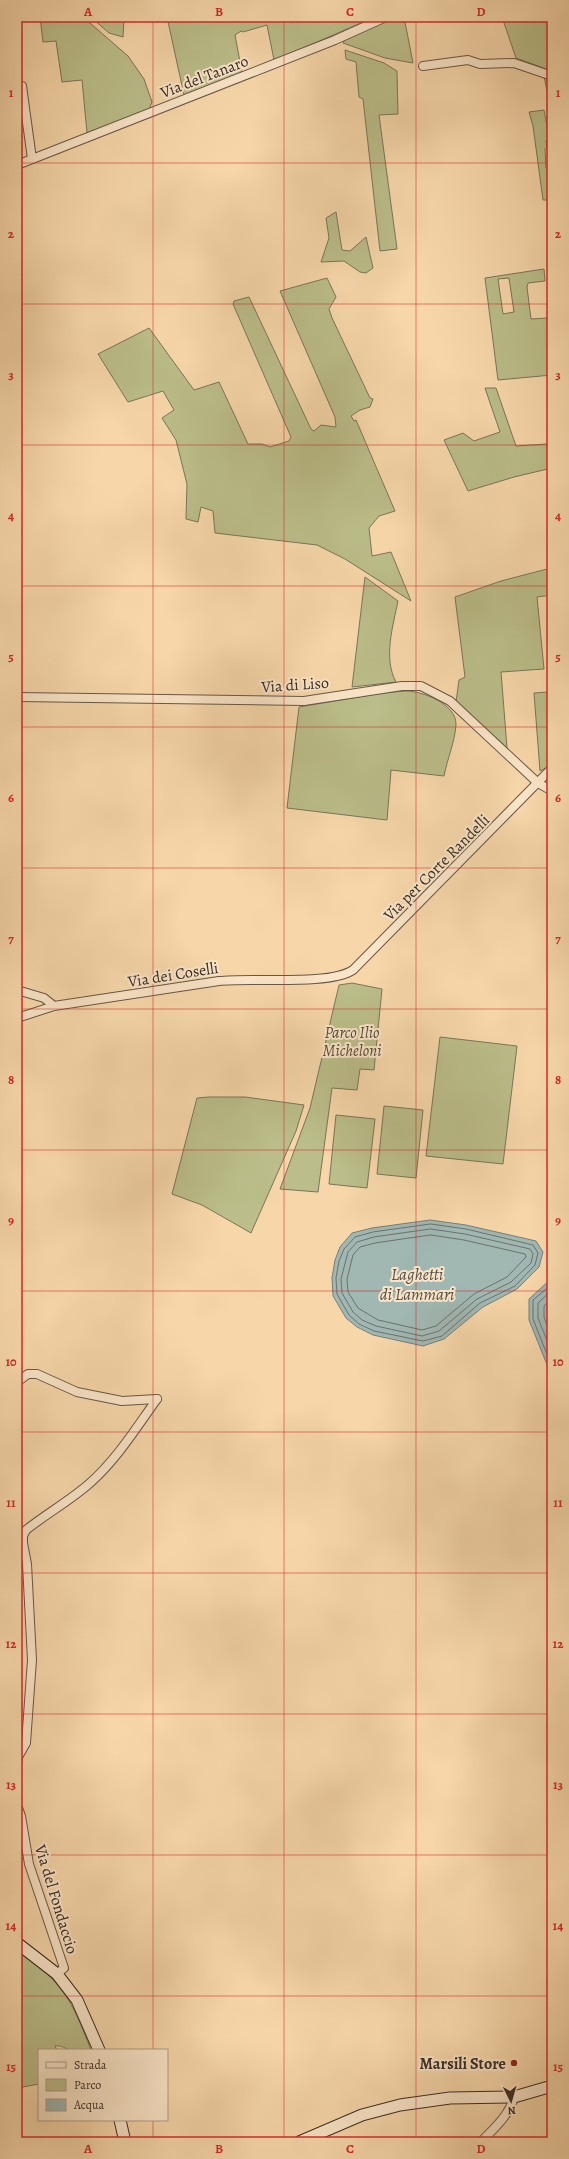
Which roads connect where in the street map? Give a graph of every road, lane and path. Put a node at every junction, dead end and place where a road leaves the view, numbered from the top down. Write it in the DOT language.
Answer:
graph roads {
  1 [pos="386,17"];
  2 [pos="423,66"];
  3 [pos="552,76"];
  4 [pos="17,87"];
  5 [pos="32,159"];
  6 [pos="17,164"];
  7 [pos="17,697"];
  8 [pos="552,768"];
  9 [pos="538,782"];
  10 [pos="552,791"];
  11 [pos="336,978"];
  12 [pos="17,990"];
  13 [pos="54,1006"];
  14 [pos="17,1018"];
  15 [pos="17,1382"];
  16 [pos="17,1760"];
  17 [pos="17,1805"];
  18 [pos="17,1943"];
  19 [pos="60,1971"];
  20 [pos="99,2049"];
  21 [pos="552,2086"];
  22 [pos="514,2097"];
  23 [pos="120,2121"];
  24 [pos="125,2142"];
  25 [pos="298,2142"];
  26 [pos="481,2142"];
  1 -- 5 [label="street, Via del Tanaro"];
  2 -- 3 [label="street"];
  4 -- 5 [label="street"];
  5 -- 6 [label="street, Via del Tanaro"];
  7 -- 9 [label="street, Via di Liso"];
  8 -- 9 [label="street, Via per Corte Randelli"];
  9 -- 10 [label="street, Via di Liso"];
  9 -- 11 [label="street, Via per Corte Randelli"];
  11 -- 13 [label="street, Via dei Coselli"];
  12 -- 13 [label="street"];
  13 -- 14 [label="street, Via dei Coselli"];
  15 -- 16 [label="street"];
  17 -- 19 [label="street, Via del Fondaccio"];
  18 -- 19 [label="street"];
  19 -- 20 [label="street"];
  21 -- 22 [label="street"];
  22 -- 25 [label="street"];
  22 -- 26 [label="street"];
  23 -- 24 [label="street"];
}
